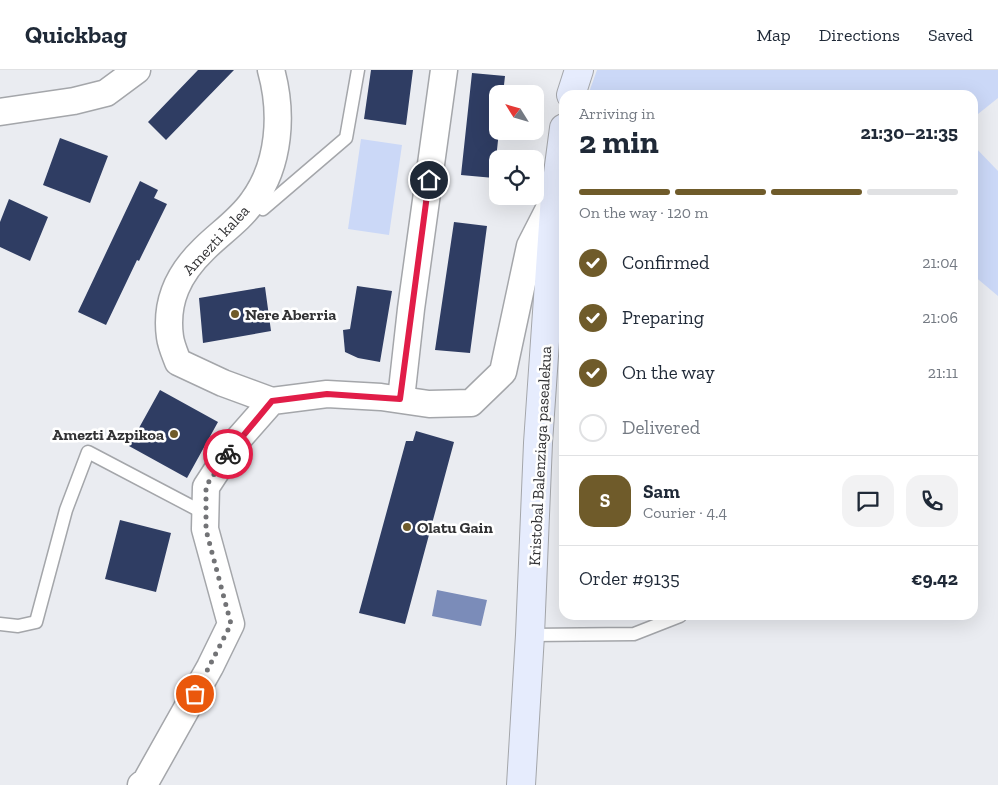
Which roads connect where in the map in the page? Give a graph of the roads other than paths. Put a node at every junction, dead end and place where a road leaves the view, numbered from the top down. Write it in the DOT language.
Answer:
graph roads {
  1 [pos="137,70"];
  2 [pos="271,70"];
  3 [pos="358,70"];
  4 [pos="444,70"];
  5 [pos="580,70"];
  6 [pos="573,90"];
  7 [pos="0,112"];
  8 [pos="559,166"];
  9 [pos="555,196"];
  10 [pos="253,202"];
  11 [pos="400,399"];
  12 [pos="272,401"];
  13 [pos="206,514"];
  14 [pos="670,620"];
  15 [pos="0,624"];
  16 [pos="530,635"];
  17 [pos="141,785"];
  18 [pos="521,785"];
  1 -- 7 [label="street"];
  2 -- 10 [label="street, Amezti kalea"];
  3 -- 10 [label="lane"];
  4 -- 11 [label="street"];
  5 -- 6 [label="street"];
  8 -- 9 [label="street, Kristobal Balenziaga pasealekua"];
  9 -- 11 [label="street, Amezti kalea"];
  9 -- 16 [label="street, Kristobal Balenziaga pasealekua"];
  10 -- 12 [label="street, Amezti kalea"];
  11 -- 12 [label="street, Amezti kalea"];
  12 -- 13 [label="street"];
  13 -- 15 [label="lane"];
  13 -- 17 [label="street"];
  14 -- 16 [label="lane"];
  16 -- 18 [label="street, Kristobal Balenziaga pasealekua"];
}
